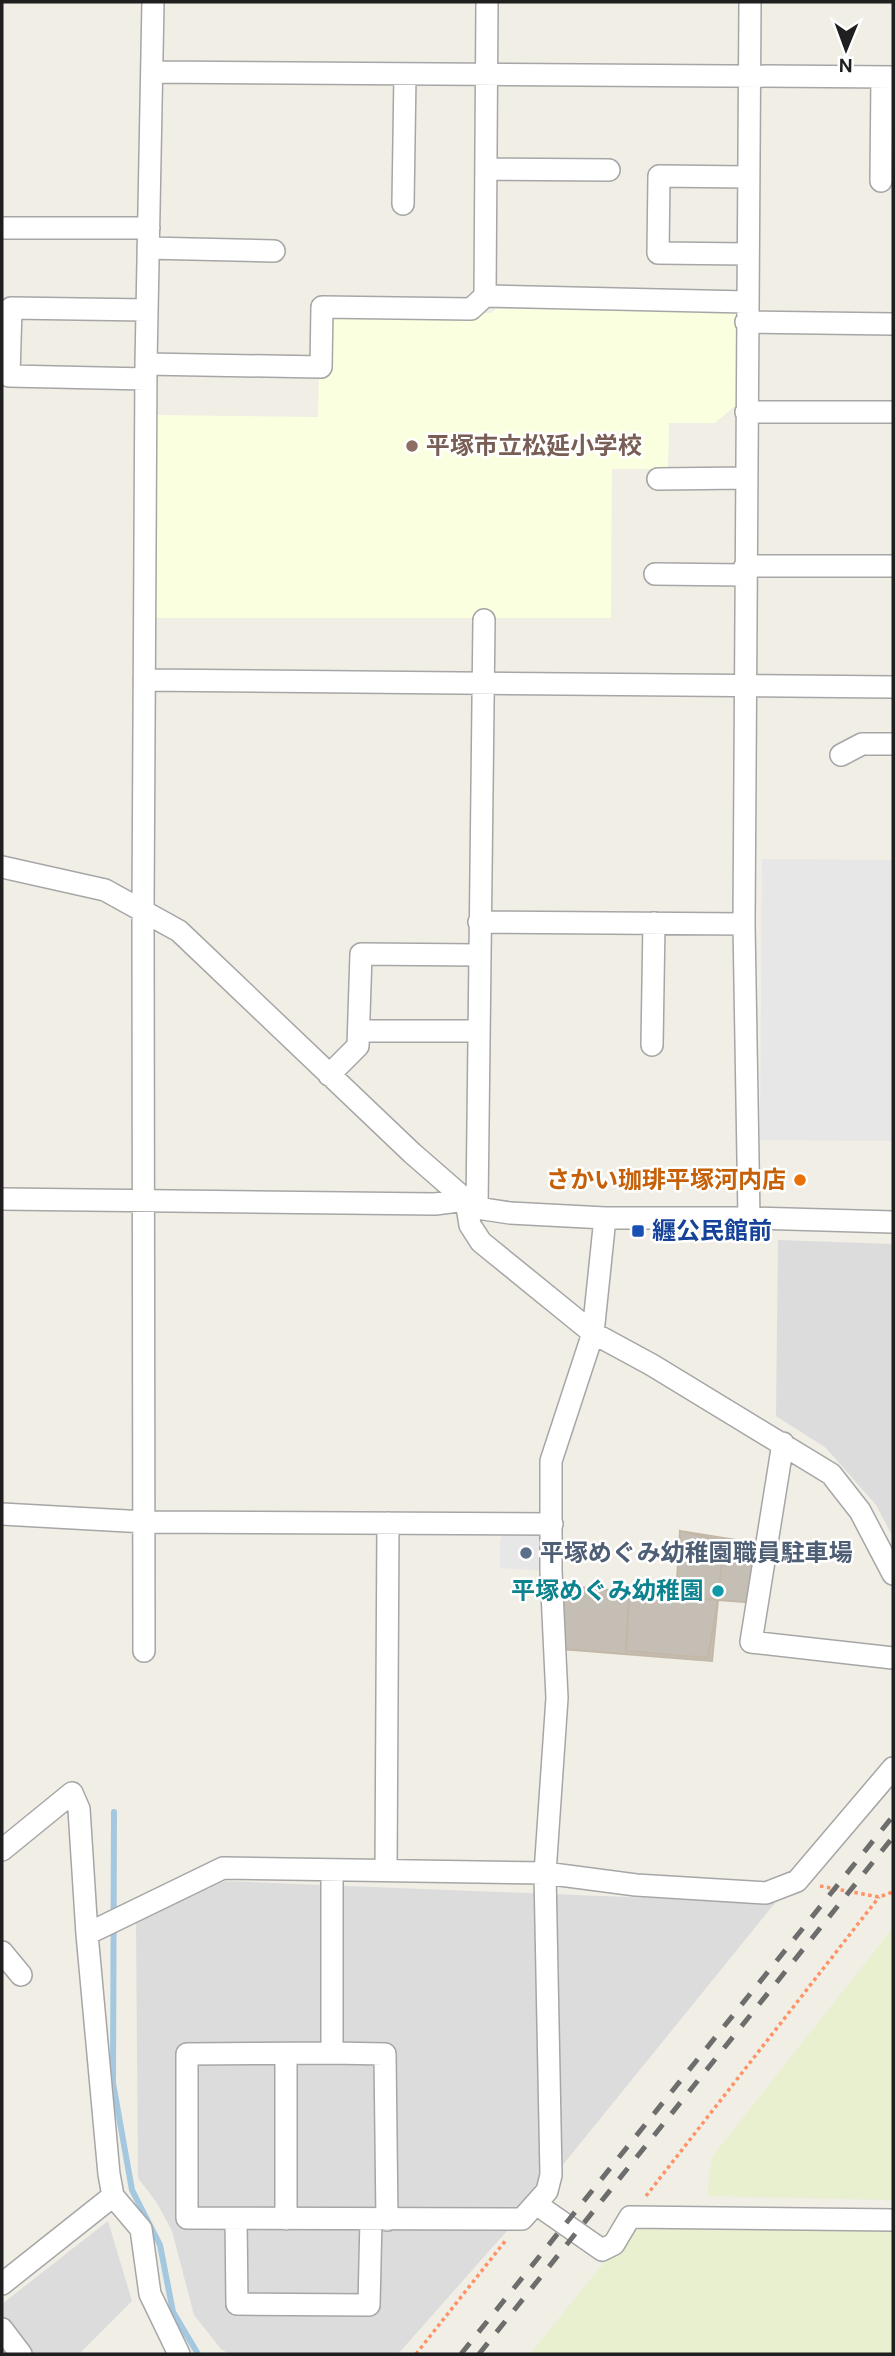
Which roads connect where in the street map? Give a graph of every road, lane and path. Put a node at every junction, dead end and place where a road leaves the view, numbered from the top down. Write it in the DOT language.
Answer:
graph roads {
  1 [pos="153,2"];
  2 [pos="487,2"];
  3 [pos="750,2"];
  4 [pos="152,72"];
  5 [pos="405,75"];
  6 [pos="486,75"];
  7 [pos="750,77"];
  8 [pos="888,77"];
  9 [pos="486,169"];
  10 [pos="609,170"];
  11 [pos="748,177"];
  12 [pos="881,181"];
  13 [pos="403,204"];
  14 [pos="5,228"];
  15 [pos="149,238"];
  16 [pos="274,251"];
  17 [pos="747,254"];
  18 [pos="485,296"];
  19 [pos="147,310"];
  20 [pos="746,312"];
  21 [pos="893,324"];
  22 [pos="146,372"];
  23 [pos="746,412"];
  24 [pos="893,412"];
  25 [pos="746,478"];
  26 [pos="658,479"];
  27 [pos="893,566"];
  28 [pos="745,571"];
  29 [pos="655,574"];
  30 [pos="484,620"];
  31 [pos="145,680"];
  32 [pos="482,682"];
  33 [pos="745,685"];
  34 [pos="893,687"];
  35 [pos="893,744"];
  36 [pos="841,755"];
  37 [pos="2,867"];
  38 [pos="143,910"];
  39 [pos="479,922"];
  40 [pos="654,923"];
  41 [pos="744,924"];
  42 [pos="479,955"];
  43 [pos="359,1031"];
  44 [pos="478,1031"];
  45 [pos="652,1045"];
  46 [pos="329,1075"];
  47 [pos="2,1199"];
  48 [pos="142,1202"];
  49 [pos="471,1204"];
  50 [pos="749,1218"];
  51 [pos="605,1219"];
  52 [pos="893,1222"];
  53 [pos="593,1333"];
  54 [pos="783,1443"];
  55 [pos="2,1514"];
  56 [pos="145,1522"];
  57 [pos="388,1523"];
  58 [pos="552,1524"];
  59 [pos="893,1574"];
  60 [pos="144,1651"];
  61 [pos="893,1658"];
  62 [pos="893,1768"];
  63 [pos="2,1850"];
  64 [pos="332,1870"];
  65 [pos="386,1870"];
  66 [pos="545,1873"];
  67 [pos="797,1881"];
  68 [pos="893,1892"];
  69 [pos="879,1897"];
  70 [pos="87,1934"];
  71 [pos="2,1952"];
  72 [pos="21,1975"];
  73 [pos="286,2053"];
  74 [pos="332,2053"];
  75 [pos="113,2196"];
  76 [pos="529,2211"];
  77 [pos="630,2217"];
  78 [pos="236,2219"];
  79 [pos="286,2219"];
  80 [pos="379,2219"];
  81 [pos="893,2220"];
  82 [pos="2,2284"];
  83 [pos="2,2329"];
  84 [pos="22,2354"];
  85 [pos="179,2354"];
  86 [pos="416,2354"];
  1 -- 4 [label="street"];
  2 -- 6 [label="street"];
  3 -- 7 [label="street"];
  4 -- 5 [label="street"];
  4 -- 15 [label="street"];
  5 -- 6 [label="street"];
  5 -- 13 [label="street"];
  6 -- 7 [label="street"];
  6 -- 9 [label="street"];
  7 -- 8 [label="street"];
  7 -- 11 [label="street"];
  8 -- 12 [label="street"];
  9 -- 10 [label="street"];
  9 -- 18 [label="street"];
  11 -- 17 [label="street"];
  11 -- 17 [label="street"];
  14 -- 15 [label="street"];
  15 -- 16 [label="street"];
  15 -- 19 [label="street"];
  17 -- 20 [label="street"];
  18 -- 20 [label="street"];
  18 -- 22 [label="street"];
  19 -- 22 [label="street"];
  19 -- 22 [label="street"];
  20 -- 21 [label="street"];
  20 -- 23 [label="street"];
  22 -- 31 [label="street"];
  23 -- 24 [label="street"];
  23 -- 25 [label="street"];
  25 -- 26 [label="street"];
  25 -- 28 [label="street"];
  27 -- 28 [label="street"];
  28 -- 29 [label="street"];
  28 -- 33 [label="street"];
  30 -- 32 [label="street"];
  31 -- 32 [label="street"];
  31 -- 38 [label="street"];
  32 -- 33 [label="street"];
  32 -- 39 [label="street"];
  33 -- 34 [label="street"];
  33 -- 41 [label="street"];
  35 -- 36 [label="street"];
  37 -- 38 [label="street"];
  38 -- 46 [label="street"];
  38 -- 48 [label="street"];
  39 -- 40 [label="street"];
  39 -- 42 [label="street"];
  40 -- 41 [label="street"];
  40 -- 45 [label="street"];
  41 -- 50 [label="street"];
  42 -- 43 [label="street"];
  42 -- 44 [label="street"];
  43 -- 44 [label="street"];
  43 -- 46 [label="street"];
  44 -- 49 [label="street"];
  46 -- 49 [label="street"];
  47 -- 48 [label="street"];
  48 -- 49 [label="street"];
  48 -- 56 [label="street"];
  49 -- 51 [label="street"];
  49 -- 53 [label="street"];
  50 -- 51 [label="street"];
  50 -- 52 [label="street"];
  51 -- 53 [label="street"];
  53 -- 54 [label="street"];
  53 -- 58 [label="street"];
  54 -- 59 [label="street"];
  54 -- 61 [label="street"];
  55 -- 56 [label="street"];
  56 -- 57 [label="street"];
  56 -- 60 [label="street"];
  57 -- 58 [label="street"];
  57 -- 65 [label="street"];
  58 -- 66 [label="street"];
  62 -- 67 [label="street"];
  63 -- 70 [label="street"];
  64 -- 65 [label="street"];
  64 -- 70 [label="street"];
  64 -- 74 [label="street"];
  65 -- 66 [label="street"];
  66 -- 67 [label="street"];
  66 -- 76 [label="street"];
  67 -- 69 [label="path"];
  68 -- 69 [label="path"];
  69 -- 77 [label="path"];
  70 -- 75 [label="street"];
  71 -- 72 [label="street"];
  73 -- 74 [label="street"];
  73 -- 78 [label="street"];
  73 -- 79 [label="street"];
  74 -- 80 [label="street"];
  75 -- 82 [label="street"];
  75 -- 85 [label="street"];
  76 -- 77 [label="street"];
  76 -- 80 [label="street"];
  76 -- 86 [label="path"];
  77 -- 81 [label="street"];
  78 -- 79 [label="street"];
  78 -- 80 [label="street"];
  79 -- 80 [label="street"];
  83 -- 84 [label="street"];
}
